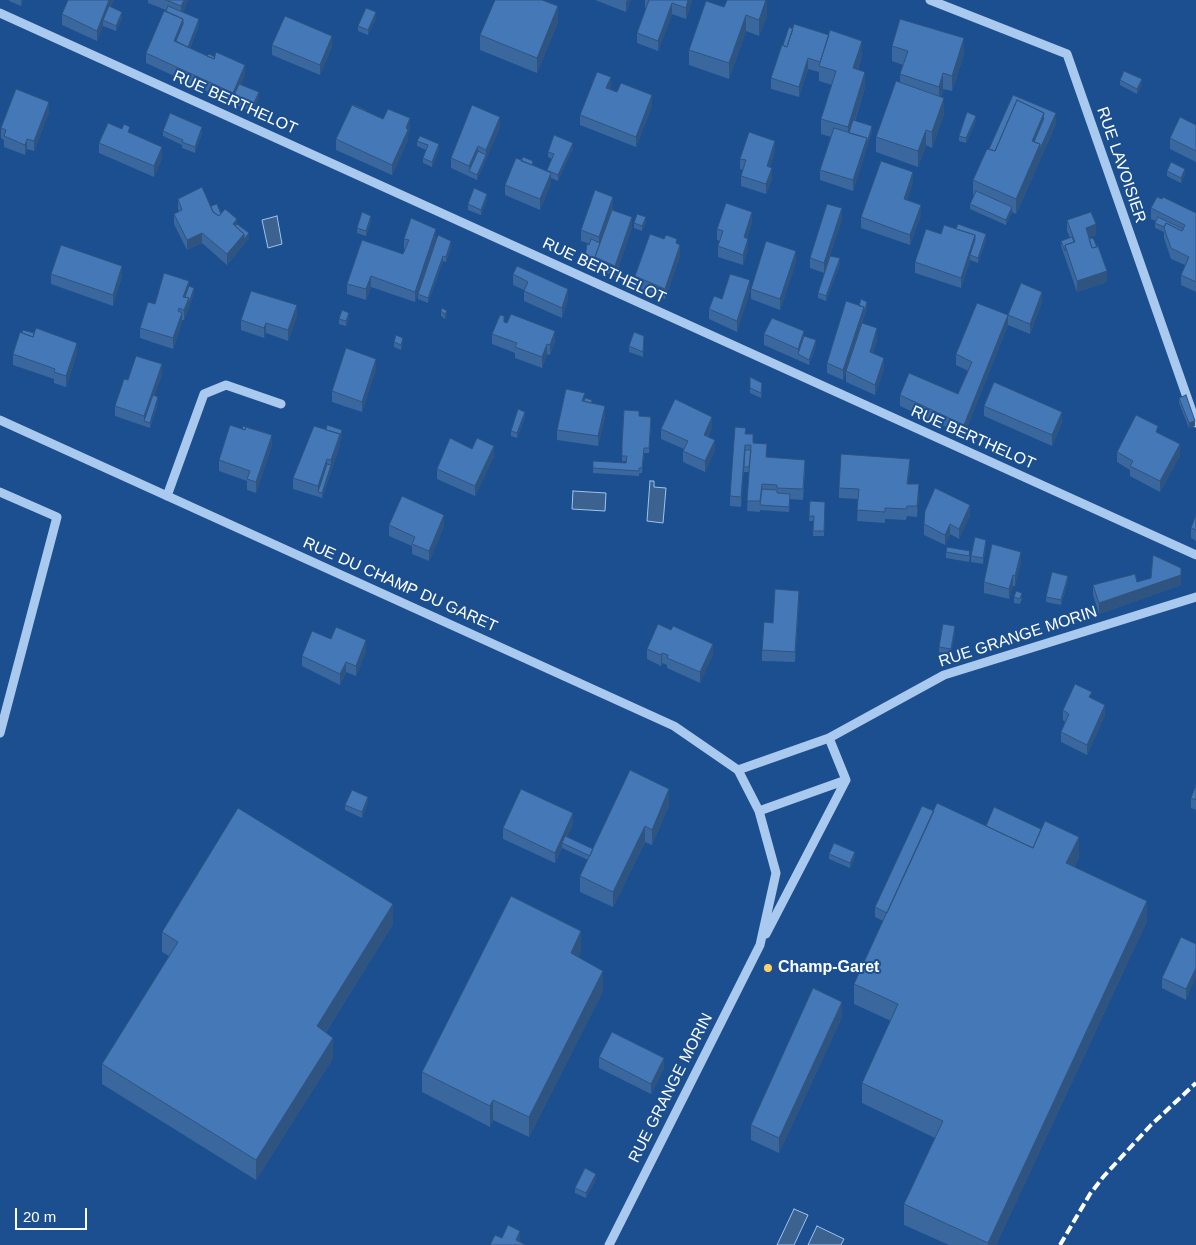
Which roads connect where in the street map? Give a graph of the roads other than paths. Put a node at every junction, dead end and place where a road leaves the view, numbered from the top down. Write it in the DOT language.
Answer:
graph roads {
  1 [pos="930,0"];
  2 [pos="0,13"];
  3 [pos="281,404"];
  4 [pos="0,420"];
  5 [pos="1196,423"];
  6 [pos="0,492"];
  7 [pos="167,496"];
  8 [pos="1196,555"];
  9 [pos="1196,597"];
  10 [pos="0,733"];
  11 [pos="829,738"];
  12 [pos="738,770"];
  13 [pos="846,780"];
  14 [pos="759,811"];
  15 [pos="760,945"];
  16 [pos="609,1245"];
  1 -- 5 [label="street, RUE LAVOISIER"];
  2 -- 8 [label="street, RUE BERTHELOT"];
  3 -- 7 [label="street"];
  4 -- 7 [label="street, RUE DU CHAMP DU GARET"];
  6 -- 10 [label="street"];
  7 -- 12 [label="street, RUE DU CHAMP DU GARET"];
  9 -- 11 [label="street, RUE GRANGE MORIN"];
  11 -- 12 [label="street, RUE GRANGE MORIN"];
  11 -- 13 [label="street"];
  12 -- 14 [label="street, RUE DU CHAMP DU GARET"];
  13 -- 14 [label="street"];
  13 -- 15 [label="street, RUE GRANGE MORIN"];
  14 -- 15 [label="street, RUE GRANGE MORIN"];
  15 -- 16 [label="street, RUE GRANGE MORIN"];
}
